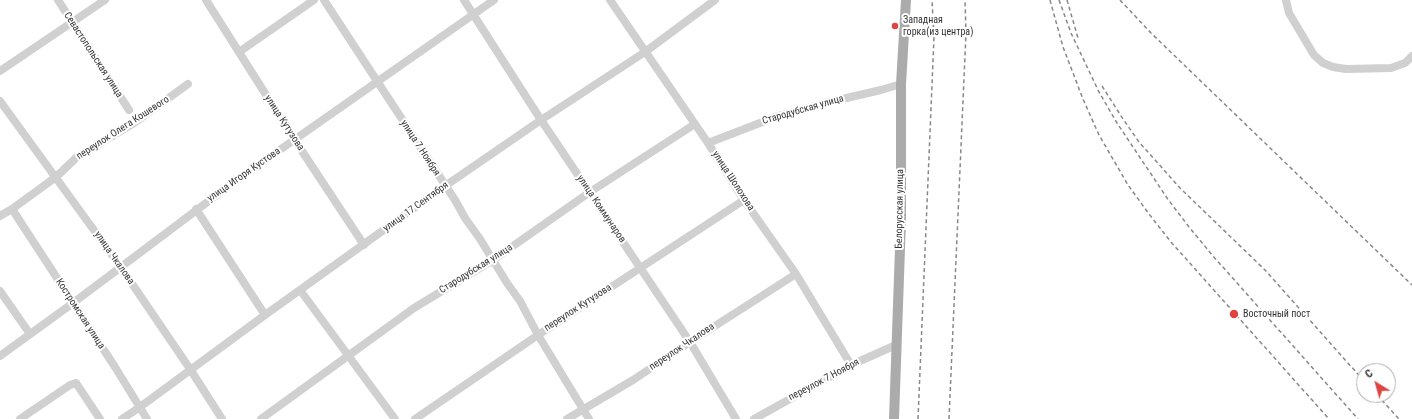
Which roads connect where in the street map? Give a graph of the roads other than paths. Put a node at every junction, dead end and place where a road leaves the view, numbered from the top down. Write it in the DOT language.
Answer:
graph roads {
  1 [pos="58,0"];
  2 [pos="105,0"];
  3 [pos="206,0"];
  4 [pos="314,0"];
  5 [pos="324,0"];
  6 [pos="464,0"];
  7 [pos="494,0"];
  8 [pos="610,0"];
  9 [pos="715,0"];
  10 [pos="906,0"];
  11 [pos="1286,0"];
  12 [pos="474,14"];
  13 [pos="72,21"];
  14 [pos="239,52"];
  15 [pos="645,52"];
  16 [pos="1412,56"];
  17 [pos="0,71"];
  18 [pos="376,82"];
  19 [pos="188,84"];
  20 [pos="901,84"];
  21 [pos="0,101"];
  22 [pos="129,110"];
  23 [pos="541,120"];
  24 [pos="695,124"];
  25 [pos="294,139"];
  26 [pos="708,143"];
  27 [pos="56,177"];
  28 [pos="445,186"];
  29 [pos="590,192"];
  30 [pos="744,200"];
  31 [pos="12,209"];
  32 [pos="196,209"];
  33 [pos="0,216"];
  34 [pos="364,245"];
  35 [pos="493,260"];
  36 [pos="120,266"];
  37 [pos="641,267"];
  38 [pos="796,274"];
  39 [pos="300,290"];
  40 [pos="0,291"];
  41 [pos="73,303"];
  42 [pos="265,315"];
  43 [pos="30,334"];
  44 [pos="538,335"];
  45 [pos="690,342"];
  46 [pos="896,345"];
  47 [pos="348,355"];
  48 [pos="0,356"];
  49 [pos="851,365"];
  50 [pos="190,369"];
  51 [pos="140,407"];
  52 [pos="582,410"];
  53 [pos="20,419"];
  54 [pos="100,419"];
  55 [pos="122,419"];
  56 [pos="147,419"];
  57 [pos="222,419"];
  58 [pos="261,419"];
  59 [pos="395,419"];
  60 [pos="415,419"];
  61 [pos="567,419"];
  62 [pos="588,419"];
  63 [pos="736,419"];
  64 [pos="754,419"];
  65 [pos="894,419"];
  1 -- 13 [label="street, Севастопольская улица"];
  2 -- 13 [label="street"];
  3 -- 14 [label="street, улица Кутузова"];
  4 -- 14 [label="street"];
  5 -- 18 [label="street, улица 7 Ноября"];
  6 -- 12 [label="street, улица Коммунаров"];
  7 -- 12 [label="street, улица Игоря Кустова"];
  8 -- 15 [label="street, улица Шолохова"];
  9 -- 15 [label="street, улица 17 Сентября"];
  10 -- 20 [label="main road, Белорусская улица"];
  11 -- 16 [label="street"];
  12 -- 18 [label="street, улица Игоря Кустова"];
  12 -- 23 [label="street, улица Коммунаров"];
  13 -- 17 [label="street"];
  13 -- 22 [label="street, Севастопольская улица"];
  14 -- 25 [label="street, улица Кутузова"];
  15 -- 23 [label="street, улица 17 Сентября"];
  15 -- 24 [label="street, улица Шолохова"];
  18 -- 25 [label="street, улица Игоря Кустова"];
  18 -- 28 [label="street, улица 7 Ноября"];
  19 -- 27 [label="street, переулок Олега Кошевого"];
  20 -- 26 [label="street, Стародубская улица"];
  20 -- 46 [label="main road, Белорусская улица"];
  21 -- 27 [label="street, улица Чкалова"];
  23 -- 28 [label="street, улица 17 Сентября"];
  23 -- 29 [label="street, улица Коммунаров"];
  24 -- 26 [label="street, улица Шолохова"];
  24 -- 29 [label="street, Стародубская улица"];
  25 -- 32 [label="street, улица Игоря Кустова"];
  25 -- 34 [label="street, улица Кутузова"];
  26 -- 30 [label="street, улица Шолохова"];
  27 -- 31 [label="street, переулок Олега Кошевого"];
  27 -- 36 [label="street, улица Чкалова"];
  28 -- 34 [label="street, улица 17 Сентября"];
  28 -- 35 [label="street, улица 7 Ноября"];
  29 -- 35 [label="street, Стародубская улица"];
  29 -- 37 [label="street, улица Коммунаров"];
  30 -- 37 [label="street, переулок Кутузова"];
  30 -- 38 [label="street, улица Шолохова"];
  31 -- 33 [label="street, переулок Олега Кошевого"];
  31 -- 41 [label="street, Костромская улица"];
  32 -- 36 [label="street, улица Игоря Кустова"];
  32 -- 42 [label="street"];
  34 -- 39 [label="street, улица 17 Сентября"];
  35 -- 44 [label="street, улица 7 Ноября"];
  35 -- 47 [label="street, Стародубская улица"];
  36 -- 41 [label="street, улица Игоря Кустова"];
  36 -- 50 [label="street, улица Чкалова"];
  37 -- 44 [label="street, переулок Кутузова"];
  37 -- 45 [label="street, улица Коммунаров"];
  38 -- 45 [label="street, переулок Чкалова"];
  38 -- 49 [label="street, улица Шолохова"];
  39 -- 42 [label="street, улица 17 Сентября"];
  39 -- 47 [label="street"];
  40 -- 43 [label="street"];
  41 -- 43 [label="street, улица Игоря Кустова"];
  41 -- 51 [label="street, Костромская улица"];
  42 -- 50 [label="street, улица 17 Сентября"];
  43 -- 48 [label="street, улица Игоря Кустова"];
  44 -- 52 [label="street, улица 7 Ноября"];
  44 -- 60 [label="street, переулок Кутузова"];
  45 -- 52 [label="street, переулок Чкалова"];
  45 -- 63 [label="street, улица Коммунаров"];
  46 -- 49 [label="street, переулок 7 Ноября"];
  46 -- 65 [label="main road, Белорусская улица"];
  47 -- 58 [label="street, Стародубская улица"];
  47 -- 59 [label="street"];
  49 -- 64 [label="street, переулок 7 Ноября"];
  50 -- 51 [label="street, улица 17 Сентября"];
  50 -- 57 [label="street, улица Чкалова"];
  51 -- 55 [label="street, улица 17 Сентября"];
  51 -- 56 [label="street, Костромская улица"];
  52 -- 61 [label="street, переулок Чкалова"];
  52 -- 62 [label="street, улица 7 Ноября"];
  53 -- 54 [label="street"];
}
